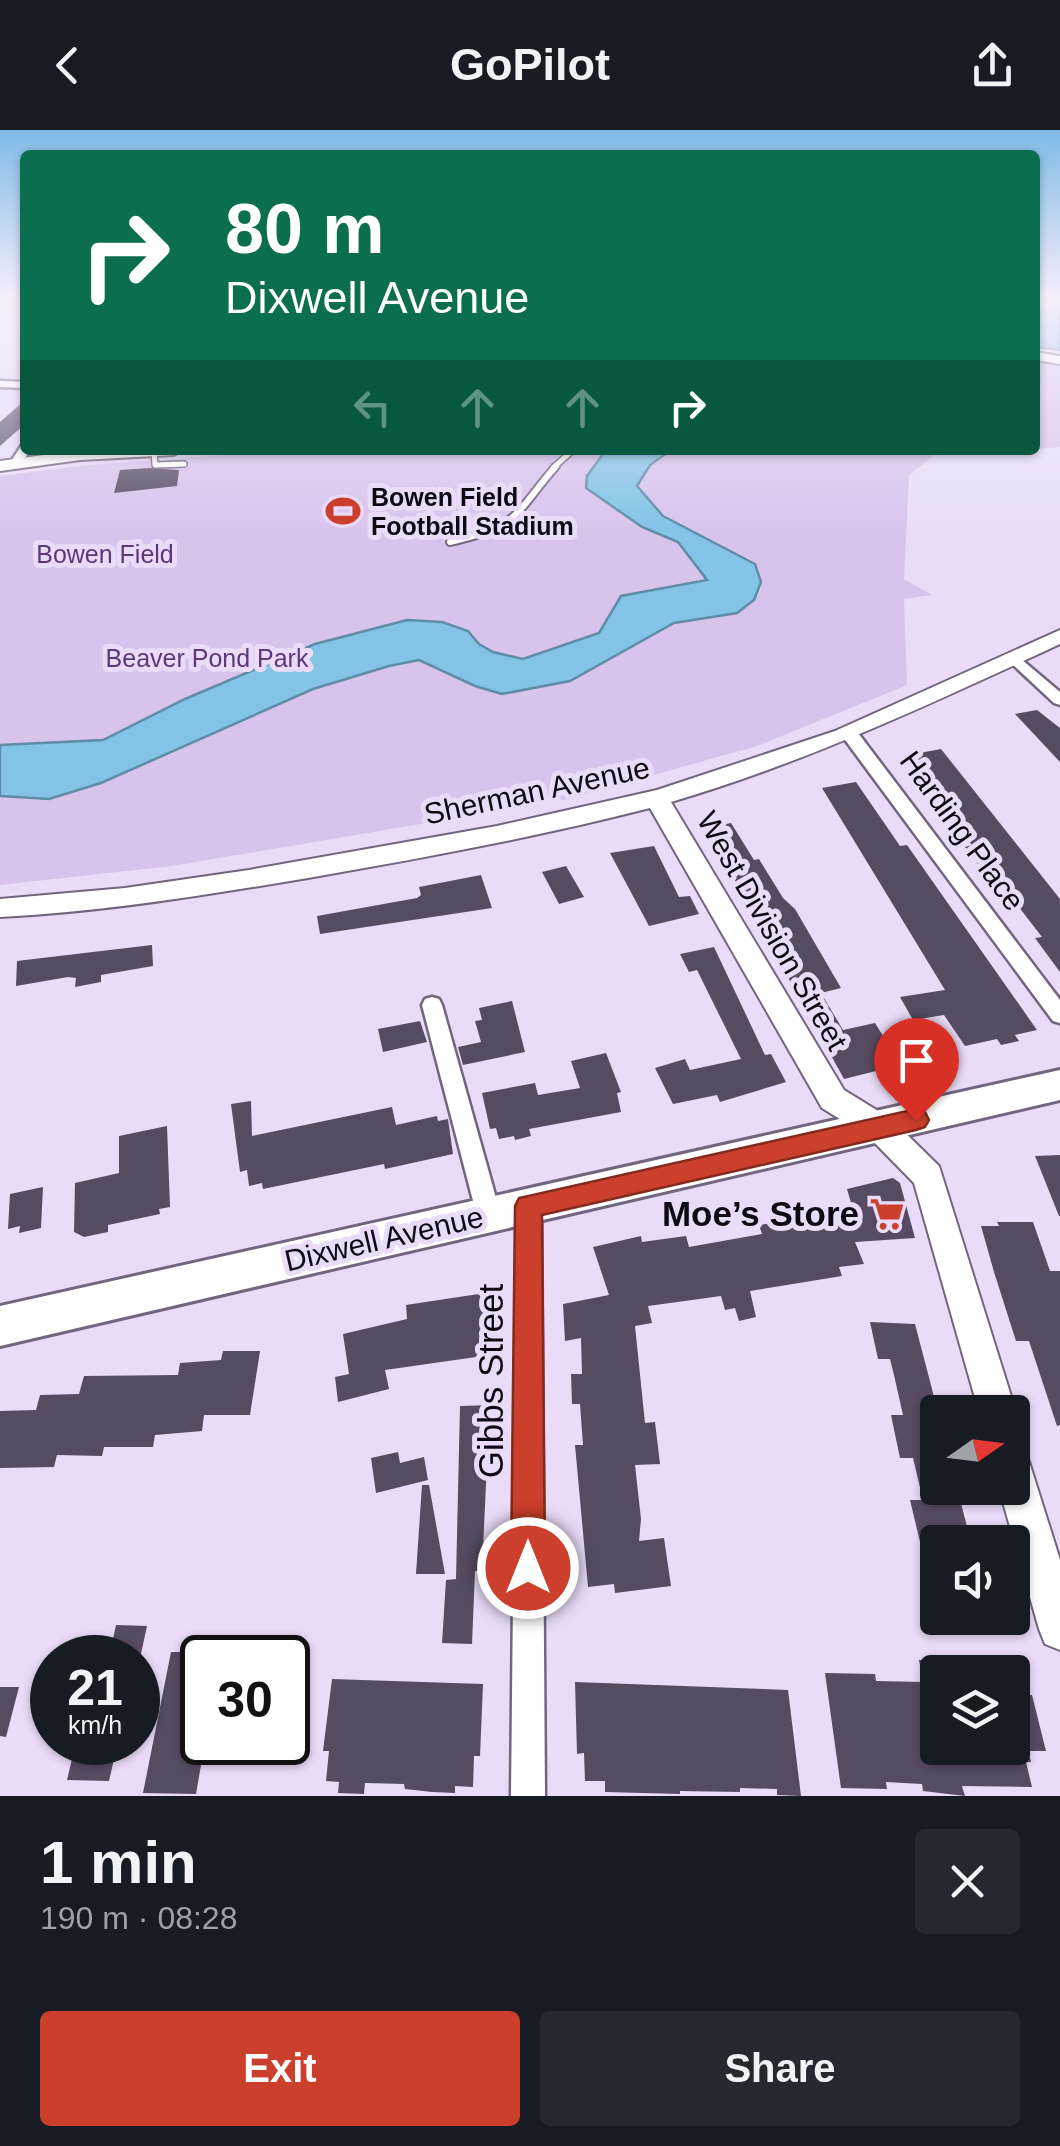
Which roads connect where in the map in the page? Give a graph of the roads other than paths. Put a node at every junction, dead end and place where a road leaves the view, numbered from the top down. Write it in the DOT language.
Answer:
graph roads {
  1 [pos="94,455"];
  2 [pos="565,455"];
  3 [pos="14,459"];
  4 [pos="450,542"];
  5 [pos="1060,636"];
  6 [pos="1014,658"];
  7 [pos="1060,700"];
  8 [pos="849,733"];
  9 [pos="657,799"];
  10 [pos="0,908"];
  11 [pos="432,1005"];
  12 [pos="1060,1015"];
  13 [pos="1060,1085"];
  14 [pos="880,1128"];
  15 [pos="529,1206"];
  16 [pos="488,1216"];
  17 [pos="0,1326"];
  18 [pos="992,1395"];
  19 [pos="1023,1505"];
  20 [pos="1060,1630"];
  21 [pos="528,1796"];
  1 -- 3 [label="main road"];
  2 -- 4 [label="lane"];
  5 -- 6 [label="main road, Sherman Avenue"];
  6 -- 7 [label="street"];
  6 -- 8 [label="main road, Sherman Avenue"];
  8 -- 9 [label="main road, Sherman Avenue"];
  8 -- 12 [label="street, Harding Place"];
  9 -- 10 [label="main road, Sherman Avenue"];
  9 -- 14 [label="main road, West Division Street"];
  11 -- 16 [label="street"];
  13 -- 14 [label="main road, Dixwell Avenue"];
  14 -- 15 [label="main road, Dixwell Avenue"];
  14 -- 18 [label="main road, West Division Street"];
  15 -- 16 [label="main road, Dixwell Avenue"];
  15 -- 21 [label="street, Gibbs Street"];
  16 -- 17 [label="main road, Dixwell Avenue"];
  19 -- 20 [label="main road"];
}
